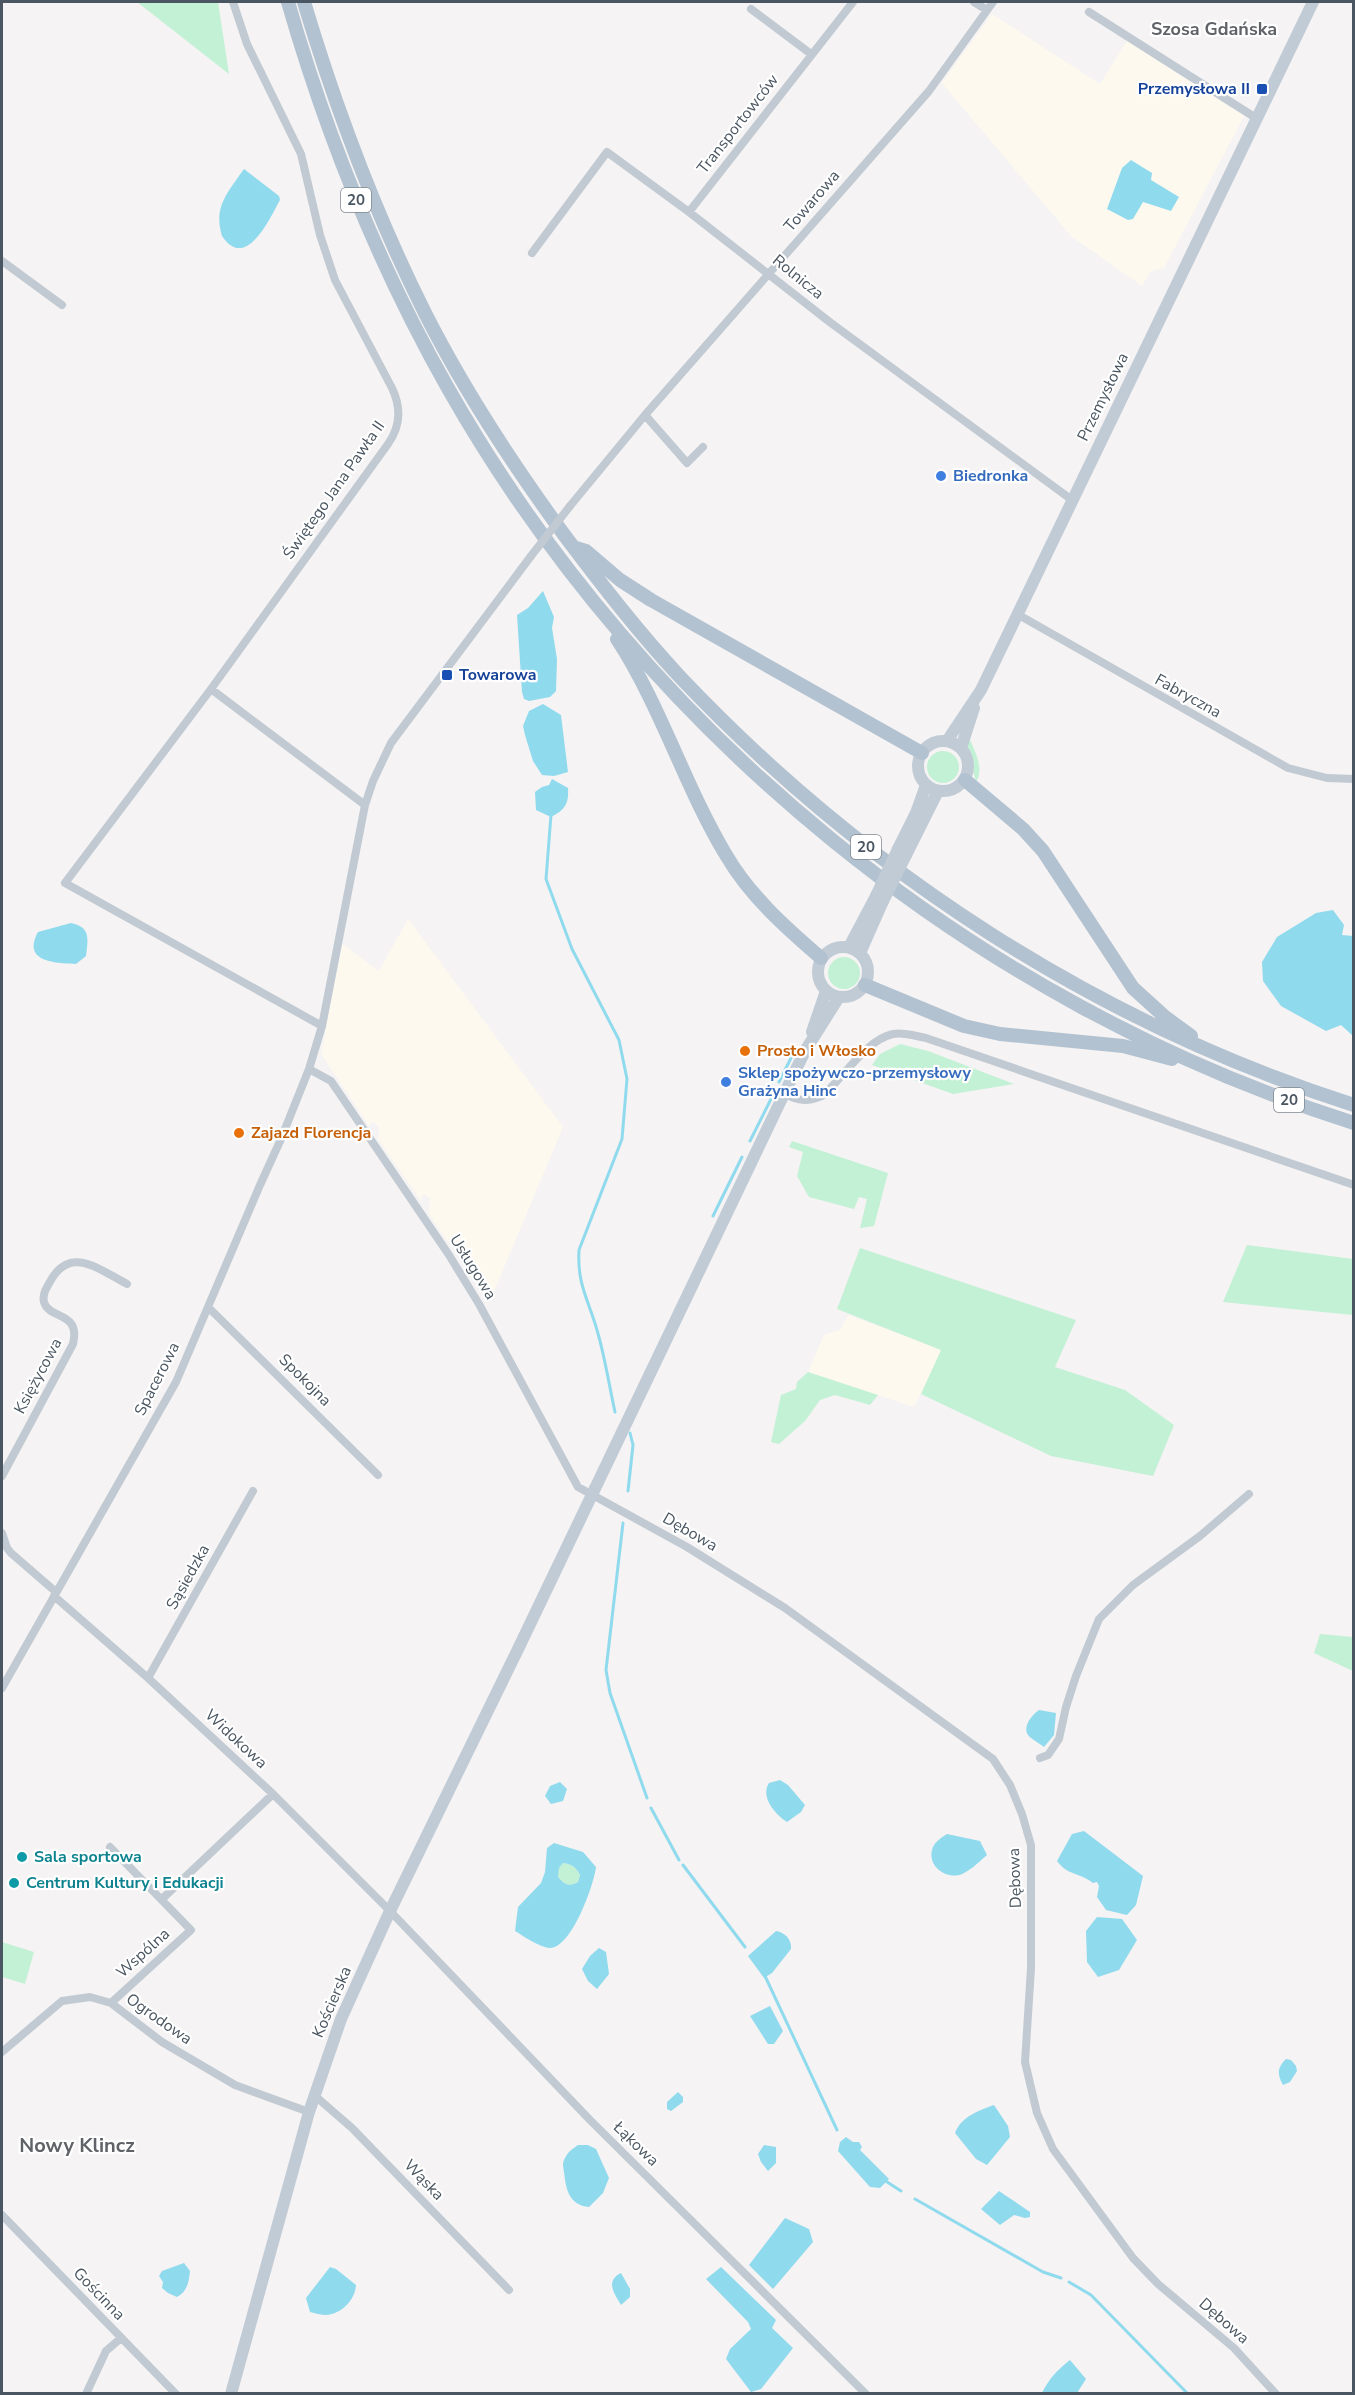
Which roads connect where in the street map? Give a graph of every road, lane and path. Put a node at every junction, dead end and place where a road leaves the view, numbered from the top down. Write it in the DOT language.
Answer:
graph roads {
  1 [pos="232,2"];
  2 [pos="288,2"];
  3 [pos="304,2"];
  4 [pos="853,2"];
  5 [pos="974,2"];
  6 [pos="993,2"];
  7 [pos="1313,2"];
  8 [pos="751,9"];
  9 [pos="987,10"];
  10 [pos="1089,12"];
  11 [pos="811,54"];
  12 [pos="1256,118"];
  13 [pos="689,212"];
  14 [pos="532,253"];
  15 [pos="2,261"];
  16 [pos="769,273"];
  17 [pos="62,306"];
  18 [pos="645,415"];
  19 [pos="703,447"];
  20 [pos="1072,500"];
  21 [pos="575,548"];
  22 [pos="1017,614"];
  23 [pos="610,620"];
  24 [pos="211,689"];
  25 [pos="981,690"];
  26 [pos="947,741"];
  27 [pos="961,748"];
  28 [pos="922,753"];
  29 [pos="1353,779"];
  30 [pos="965,780"];
  31 [pos="926,785"];
  32 [pos="938,791"];
  33 [pos="365,805"];
  34 [pos="902,852"];
  35 [pos="879,899"];
  36 [pos="849,947"];
  37 [pos="860,953"];
  38 [pos="821,958"];
  39 [pos="865,985"];
  40 [pos="826,991"];
  41 [pos="839,997"];
  42 [pos="322,1026"];
  43 [pos="805,1051"];
  44 [pos="1226,1058"];
  45 [pos="309,1069"];
  46 [pos="1224,1075"];
  47 [pos="784,1094"];
  48 [pos="1353,1105"];
  49 [pos="1353,1123"];
  50 [pos="1353,1185"];
  51 [pos="127,1284"];
  52 [pos="208,1307"];
  53 [pos="378,1475"];
  54 [pos="2,1476"];
  55 [pos="253,1491"];
  56 [pos="592,1492"];
  57 [pos="1249,1494"];
  58 [pos="2,1533"];
  59 [pos="55,1594"];
  60 [pos="148,1678"];
  61 [pos="2,1688"];
  62 [pos="1040,1758"];
  63 [pos="273,1794"];
  64 [pos="111,1847"];
  65 [pos="162,1899"];
  66 [pos="390,1911"];
  67 [pos="111,2003"];
  68 [pos="2,2052"];
  69 [pos="314,2095"];
  70 [pos="309,2112"];
  71 [pos="2,2215"];
  72 [pos="509,2290"];
  73 [pos="121,2338"];
  74 [pos="86,2394"];
  75 [pos="176,2394"];
  76 [pos="231,2394"];
  77 [pos="866,2394"];
  78 [pos="1276,2394"];
  1 -- 24 [label="street, Świętego Jana Pawła II"];
  2 -- 23 [label="main road, 20"];
  3 -- 21 [label="main road, 20"];
  4 -- 11 [label="street, Transportowców"];
  5 -- 9 [label="street"];
  6 -- 9 [label="street, Towarowa"];
  7 -- 12 [label="main road, Przemysłowa"];
  8 -- 11 [label="street"];
  9 -- 16 [label="street, Towarowa"];
  10 -- 12 [label="street"];
  11 -- 13 [label="street, Transportowców"];
  12 -- 20 [label="main road, Przemysłowa"];
  13 -- 14 [label="street, Rolnicza"];
  13 -- 16 [label="street, Rolnicza"];
  15 -- 17 [label="street"];
  16 -- 18 [label="street, Towarowa"];
  16 -- 20 [label="street, Rolnicza"];
  18 -- 19 [label="street"];
  18 -- 33 [label="street, Towarowa, bridge"];
  20 -- 22 [label="main road, Przemysłowa"];
  21 -- 28 [label="main road"];
  21 -- 44 [label="main road, 20"];
  22 -- 25 [label="main road, Przemysłowa"];
  22 -- 29 [label="street, Fabryczna"];
  23 -- 38 [label="main road"];
  23 -- 46 [label="main road, 20"];
  24 -- 33 [label="street"];
  24 -- 42 [label="street, Świętego Jana Pawła II"];
  25 -- 26 [label="main road, Przemysłowa"];
  25 -- 27 [label="main road, Przemysłowa"];
  26 -- 27 [label="main road"];
  26 -- 28 [label="main road"];
  27 -- 30 [label="main road"];
  28 -- 31 [label="main road"];
  30 -- 32 [label="main road"];
  30 -- 44 [label="main road"];
  31 -- 32 [label="main road"];
  31 -- 34 [label="main road"];
  32 -- 34 [label="main road"];
  33 -- 42 [label="street, Towarowa"];
  34 -- 35 [label="main road, bridge"];
  35 -- 36 [label="main road"];
  35 -- 37 [label="main road"];
  36 -- 37 [label="main road"];
  36 -- 38 [label="main road"];
  37 -- 39 [label="main road"];
  38 -- 40 [label="main road"];
  39 -- 41 [label="main road"];
  39 -- 46 [label="main road"];
  40 -- 41 [label="main road"];
  40 -- 43 [label="main road"];
  41 -- 43 [label="main road"];
  42 -- 45 [label="street, Towarowa"];
  43 -- 47 [label="main road"];
  44 -- 48 [label="main road, 20"];
  45 -- 52 [label="street, Spacerowa"];
  45 -- 56 [label="street, Usługowa"];
  46 -- 49 [label="main road, 20"];
  47 -- 50 [label="street"];
  47 -- 56 [label="main road, Kościerska"];
  51 -- 54 [label="street, Księżycowa"];
  52 -- 53 [label="street, Spokojna"];
  52 -- 59 [label="street, Spacerowa"];
  55 -- 60 [label="street, Sąsiedzka"];
  56 -- 66 [label="main road, Kościerska"];
  56 -- 78 [label="street, Dębowa"];
  57 -- 62 [label="street"];
  58 -- 59 [label="street"];
  59 -- 60 [label="street, Widokowa"];
  59 -- 61 [label="street, Spacerowa"];
  60 -- 63 [label="street, Widokowa"];
  63 -- 65 [label="street"];
  63 -- 66 [label="street, Widokowa"];
  64 -- 65 [label="street, Wspólna"];
  65 -- 67 [label="street, Wspólna"];
  66 -- 69 [label="main road, Kościerska"];
  66 -- 77 [label="street, Łąkowa"];
  67 -- 68 [label="street, Ogrodowa"];
  67 -- 70 [label="street, Ogrodowa"];
  69 -- 70 [label="main road, Kościerska"];
  69 -- 72 [label="street, Wąska"];
  70 -- 76 [label="main road, Kościerska"];
  71 -- 73 [label="street, Gościnna"];
  73 -- 74 [label="street"];
  73 -- 75 [label="street, Gościnna"];
}
